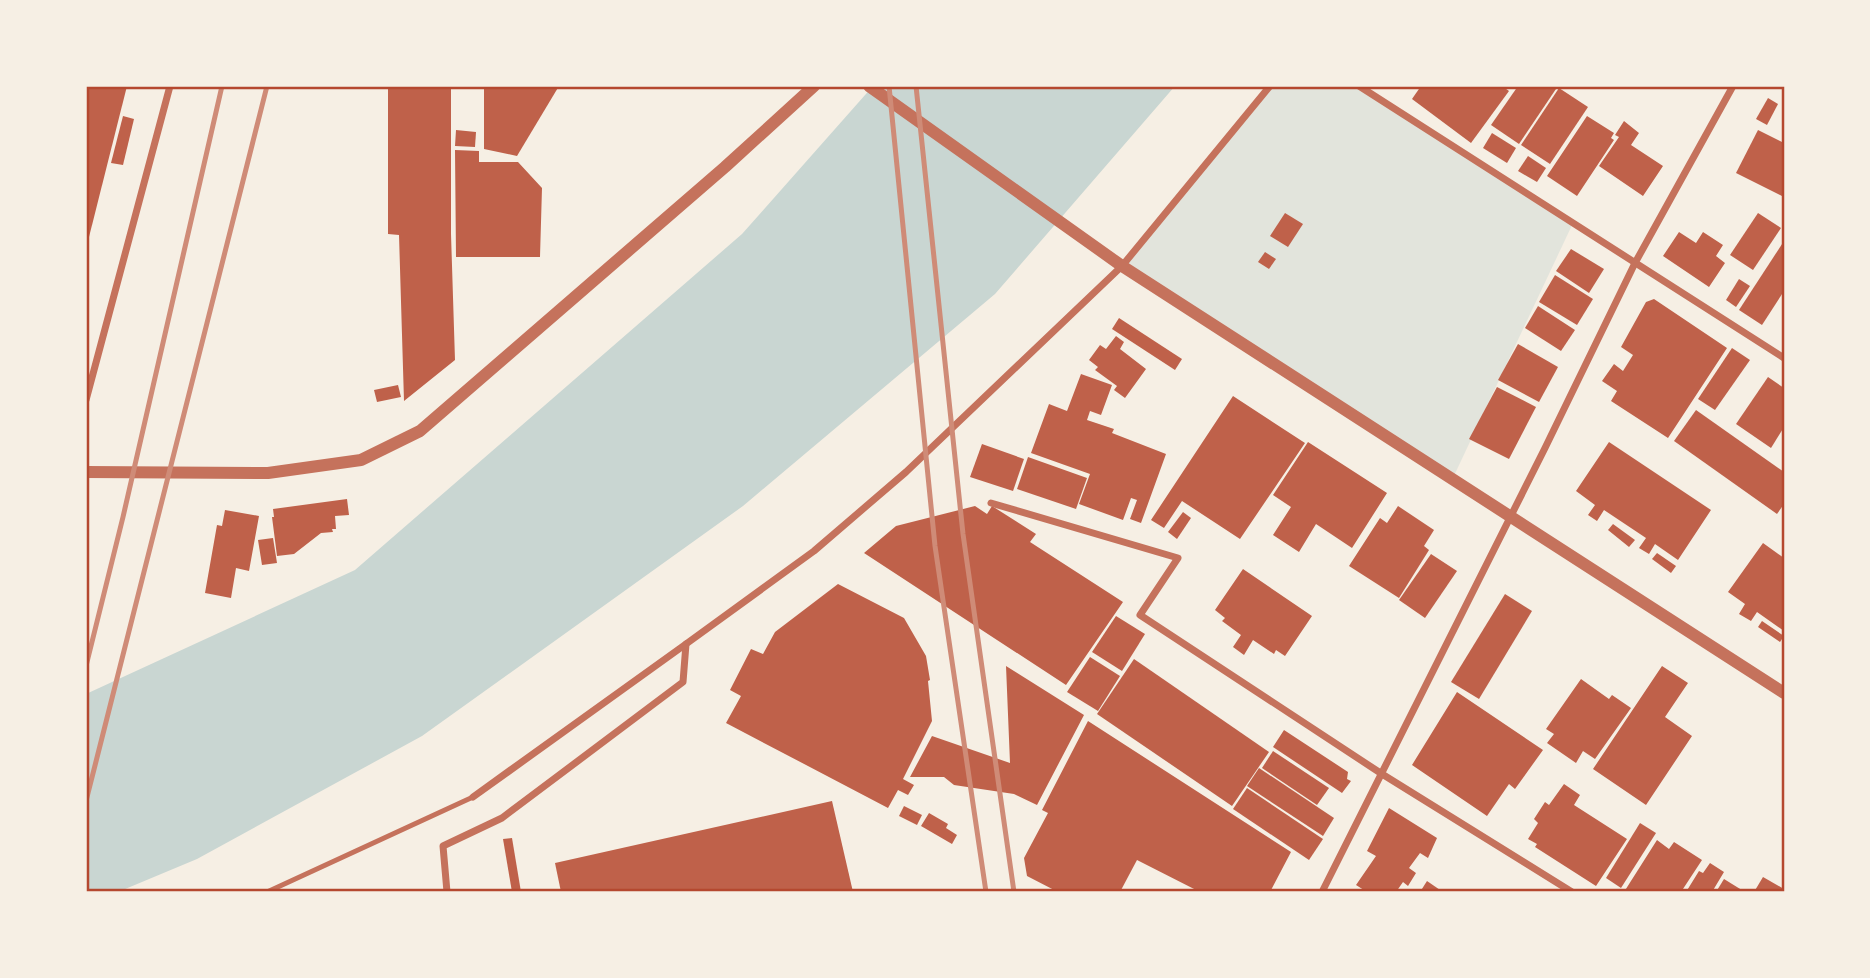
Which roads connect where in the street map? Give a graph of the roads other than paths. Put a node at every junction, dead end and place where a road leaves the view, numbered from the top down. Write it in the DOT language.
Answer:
graph roads {
  1 [pos="170,86"];
  2 [pos="814,86"];
  3 [pos="869,86"];
  4 [pos="1270,86"];
  5 [pos="1359,86"];
  6 [pos="1734,86"];
  7 [pos="1635,263"];
  8 [pos="1122,267"];
  9 [pos="1784,358"];
  10 [pos="86,400"];
  11 [pos="86,472"];
  12 [pos="991,503"];
  13 [pos="1510,518"];
  14 [pos="686,644"];
  15 [pos="1784,692"];
  16 [pos="1382,774"];
  17 [pos="472,797"];
  18 [pos="267,892"];
  19 [pos="447,892"];
  20 [pos="1322,892"];
  21 [pos="1572,892"];
  1 -- 10 [label="street"];
  2 -- 11 [label="street"];
  3 -- 8 [label="street"];
  4 -- 8 [label="street"];
  5 -- 7 [label="street"];
  6 -- 7 [label="street"];
  7 -- 9 [label="street"];
  7 -- 13 [label="street"];
  8 -- 13 [label="street"];
  8 -- 14 [label="street"];
  12 -- 16 [label="street"];
  13 -- 15 [label="street"];
  13 -- 16 [label="street"];
  14 -- 17 [label="street"];
  14 -- 19 [label="street"];
  16 -- 20 [label="street"];
  16 -- 21 [label="street"];
  17 -- 18 [label="lane"];
}
